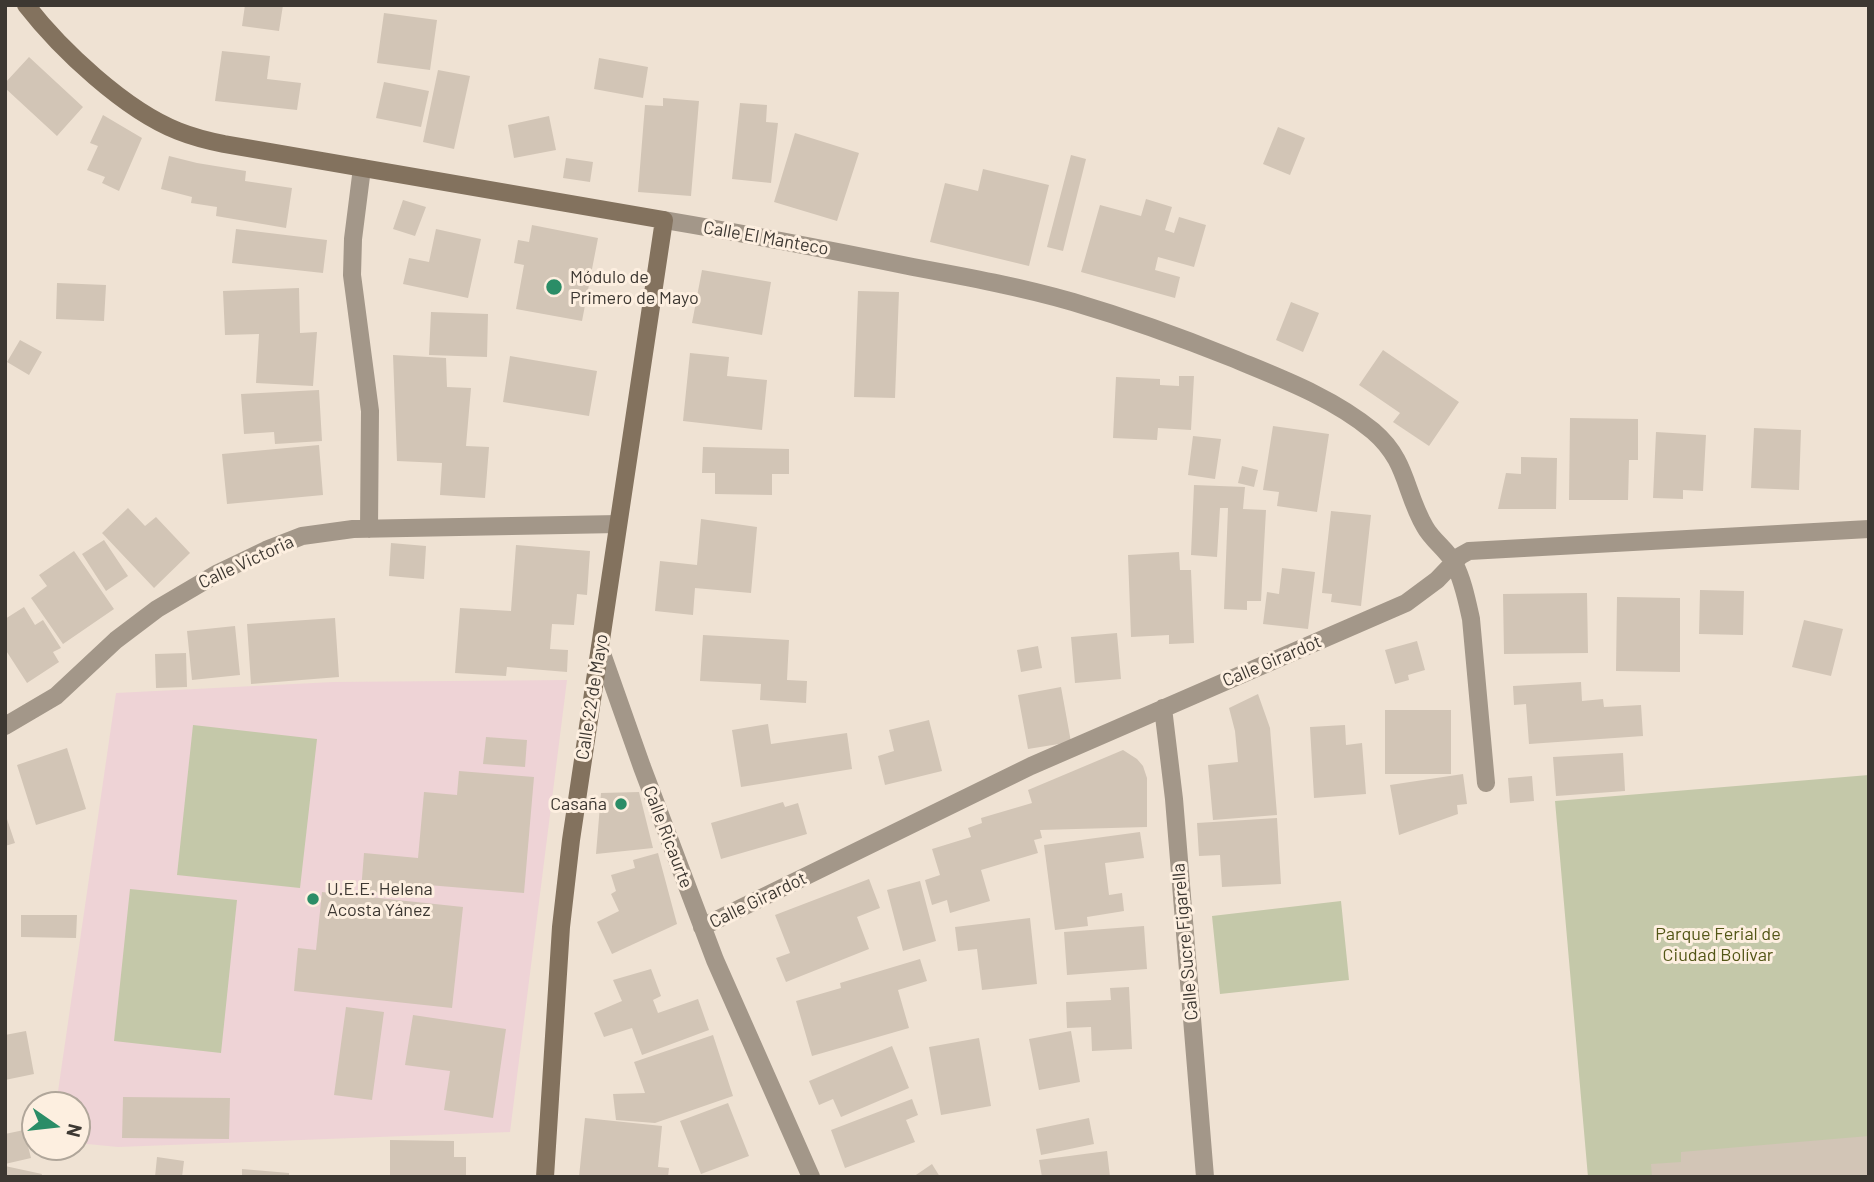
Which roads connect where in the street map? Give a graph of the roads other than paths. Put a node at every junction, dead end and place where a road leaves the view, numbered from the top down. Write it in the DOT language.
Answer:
graph roads {
  1 [pos="26,5"];
  2 [pos="362,168"];
  3 [pos="664,220"];
  4 [pos="618,524"];
  5 [pos="369,529"];
  6 [pos="1869,529"];
  7 [pos="1454,561"];
  8 [pos="600,648"];
  9 [pos="1163,708"];
  10 [pos="5,726"];
  11 [pos="1486,783"];
  12 [pos="702,927"];
  13 [pos="545,1177"];
  14 [pos="811,1177"];
  15 [pos="1205,1177"];
  1 -- 2 [label="street, Calle El Manteco"];
  2 -- 3 [label="street, Calle El Manteco"];
  2 -- 5 [label="street"];
  3 -- 4 [label="street, Calle 22 de Mayo"];
  3 -- 7 [label="street, Calle El Manteco"];
  4 -- 5 [label="street, Calle Victoria"];
  4 -- 8 [label="street, Calle 22 de Mayo"];
  5 -- 10 [label="street, Calle Victoria"];
  6 -- 7 [label="street, Calle Girardot"];
  7 -- 9 [label="street, Calle Girardot"];
  7 -- 11 [label="street"];
  8 -- 12 [label="street, Calle Ricaurte"];
  8 -- 13 [label="street, Calle 22 de Mayo"];
  9 -- 12 [label="street, Calle Girardot"];
  9 -- 15 [label="street, Calle Sucre Figarella"];
  12 -- 14 [label="street, Calle Ricaurte"];
}
